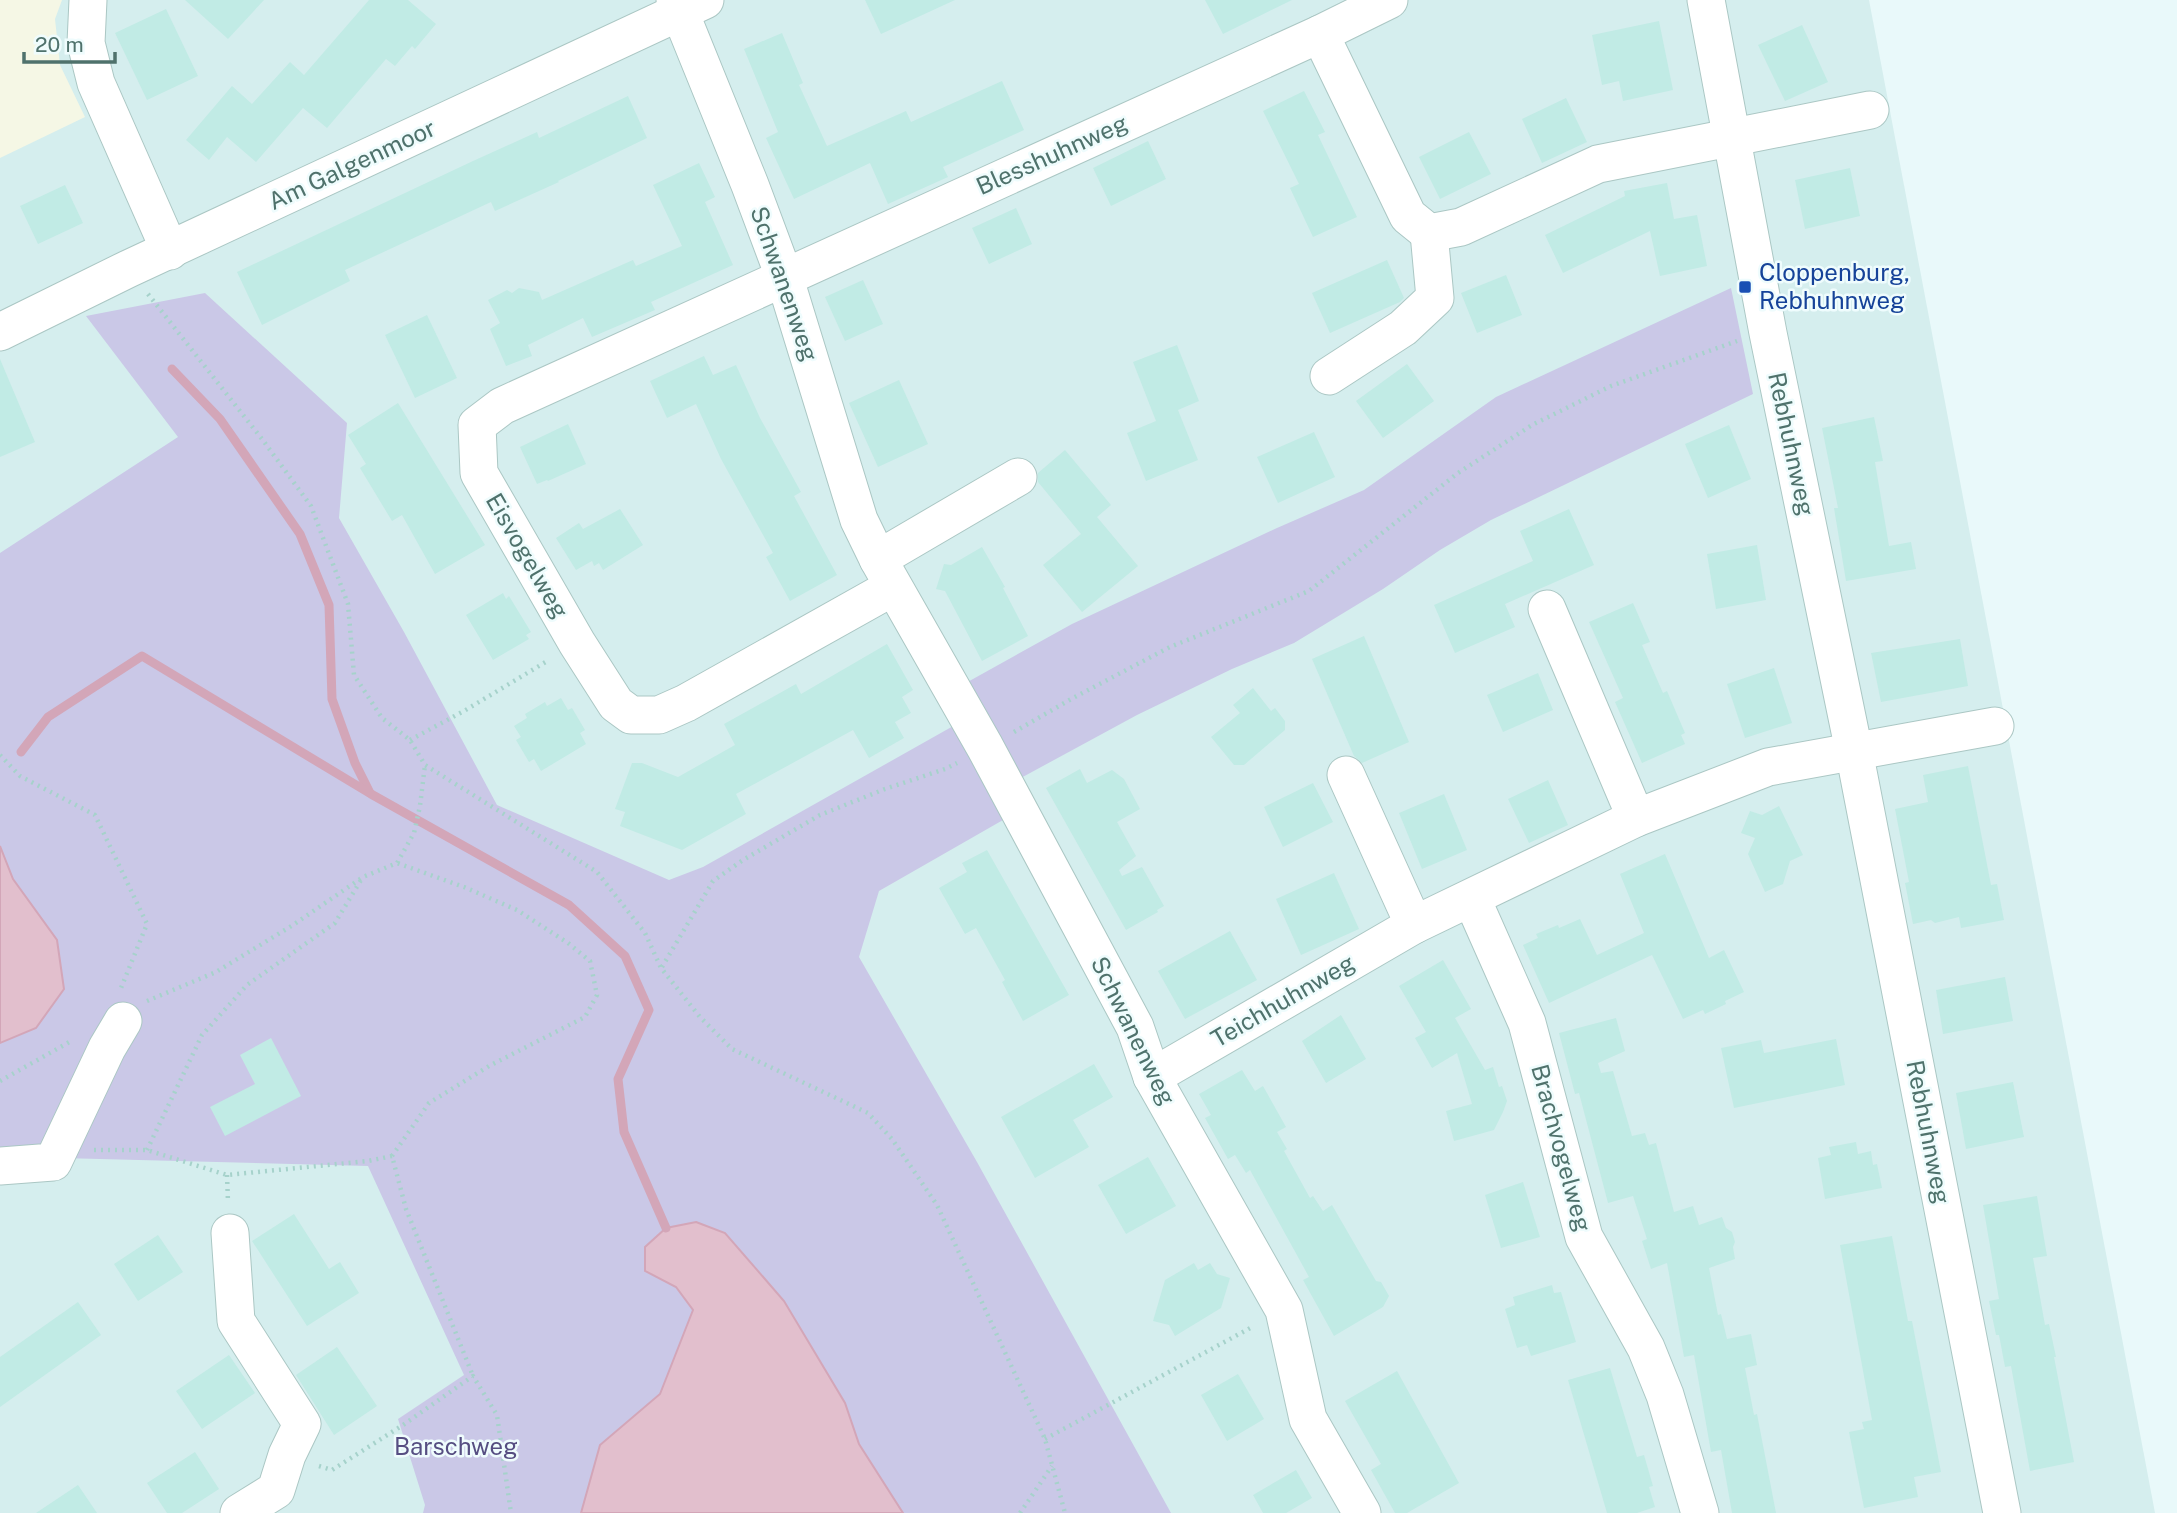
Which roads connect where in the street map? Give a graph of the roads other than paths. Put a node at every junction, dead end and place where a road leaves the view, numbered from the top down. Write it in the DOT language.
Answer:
graph roads {
  1 [pos="88,0"];
  2 [pos="1389,0"];
  3 [pos="1706,0"];
  4 [pos="687,4"];
  5 [pos="1320,34"];
  6 [pos="1870,110"];
  7 [pos="1732,136"];
  8 [pos="1429,233"];
  9 [pos="170,251"];
  10 [pos="784,276"];
  11 [pos="0,332"];
  12 [pos="1329,376"];
  13 [pos="1018,477"];
  14 [pos="886,573"];
  15 [pos="1547,609"];
  16 [pos="1995,726"];
  17 [pos="1854,751"];
  18 [pos="1346,775"];
  19 [pos="1636,818"];
  20 [pos="1472,899"];
  21 [pos="1414,925"];
  22 [pos="116,1020"];
  23 [pos="1152,1077"];
  24 [pos="0,1166"];
  25 [pos="230,1233"];
  26 [pos="239,1513"];
  27 [pos="1362,1513"];
  28 [pos="1700,1513"];
  29 [pos="2002,1513"];
  1 -- 9 [label="street"];
  2 -- 5 [label="street, Blesshuhnweg"];
  3 -- 7 [label="street, Rebhuhnweg"];
  4 -- 9 [label="street, Am Galgenmoor"];
  4 -- 10 [label="street, Schwanenweg"];
  5 -- 8 [label="street"];
  5 -- 10 [label="street, Blesshuhnweg"];
  6 -- 7 [label="street"];
  7 -- 8 [label="street"];
  7 -- 17 [label="street, Rebhuhnweg"];
  8 -- 12 [label="street"];
  9 -- 11 [label="street, Am Galgenmoor"];
  10 -- 14 [label="street, Schwanenweg"];
  10 -- 14 [label="street, Eisvogelweg"];
  13 -- 14 [label="street"];
  14 -- 23 [label="street, Schwanenweg"];
  15 -- 19 [label="street"];
  16 -- 17 [label="street"];
  17 -- 19 [label="street, Teichhuhnweg"];
  17 -- 29 [label="street, Rebhuhnweg"];
  18 -- 21 [label="street"];
  19 -- 20 [label="street, Teichhuhnweg"];
  20 -- 21 [label="street, Teichhuhnweg"];
  20 -- 28 [label="street, Brachvogelweg"];
  21 -- 23 [label="street, Teichhuhnweg"];
  22 -- 24 [label="street"];
  23 -- 27 [label="street, Schwanenweg"];
  25 -- 26 [label="street"];
}
